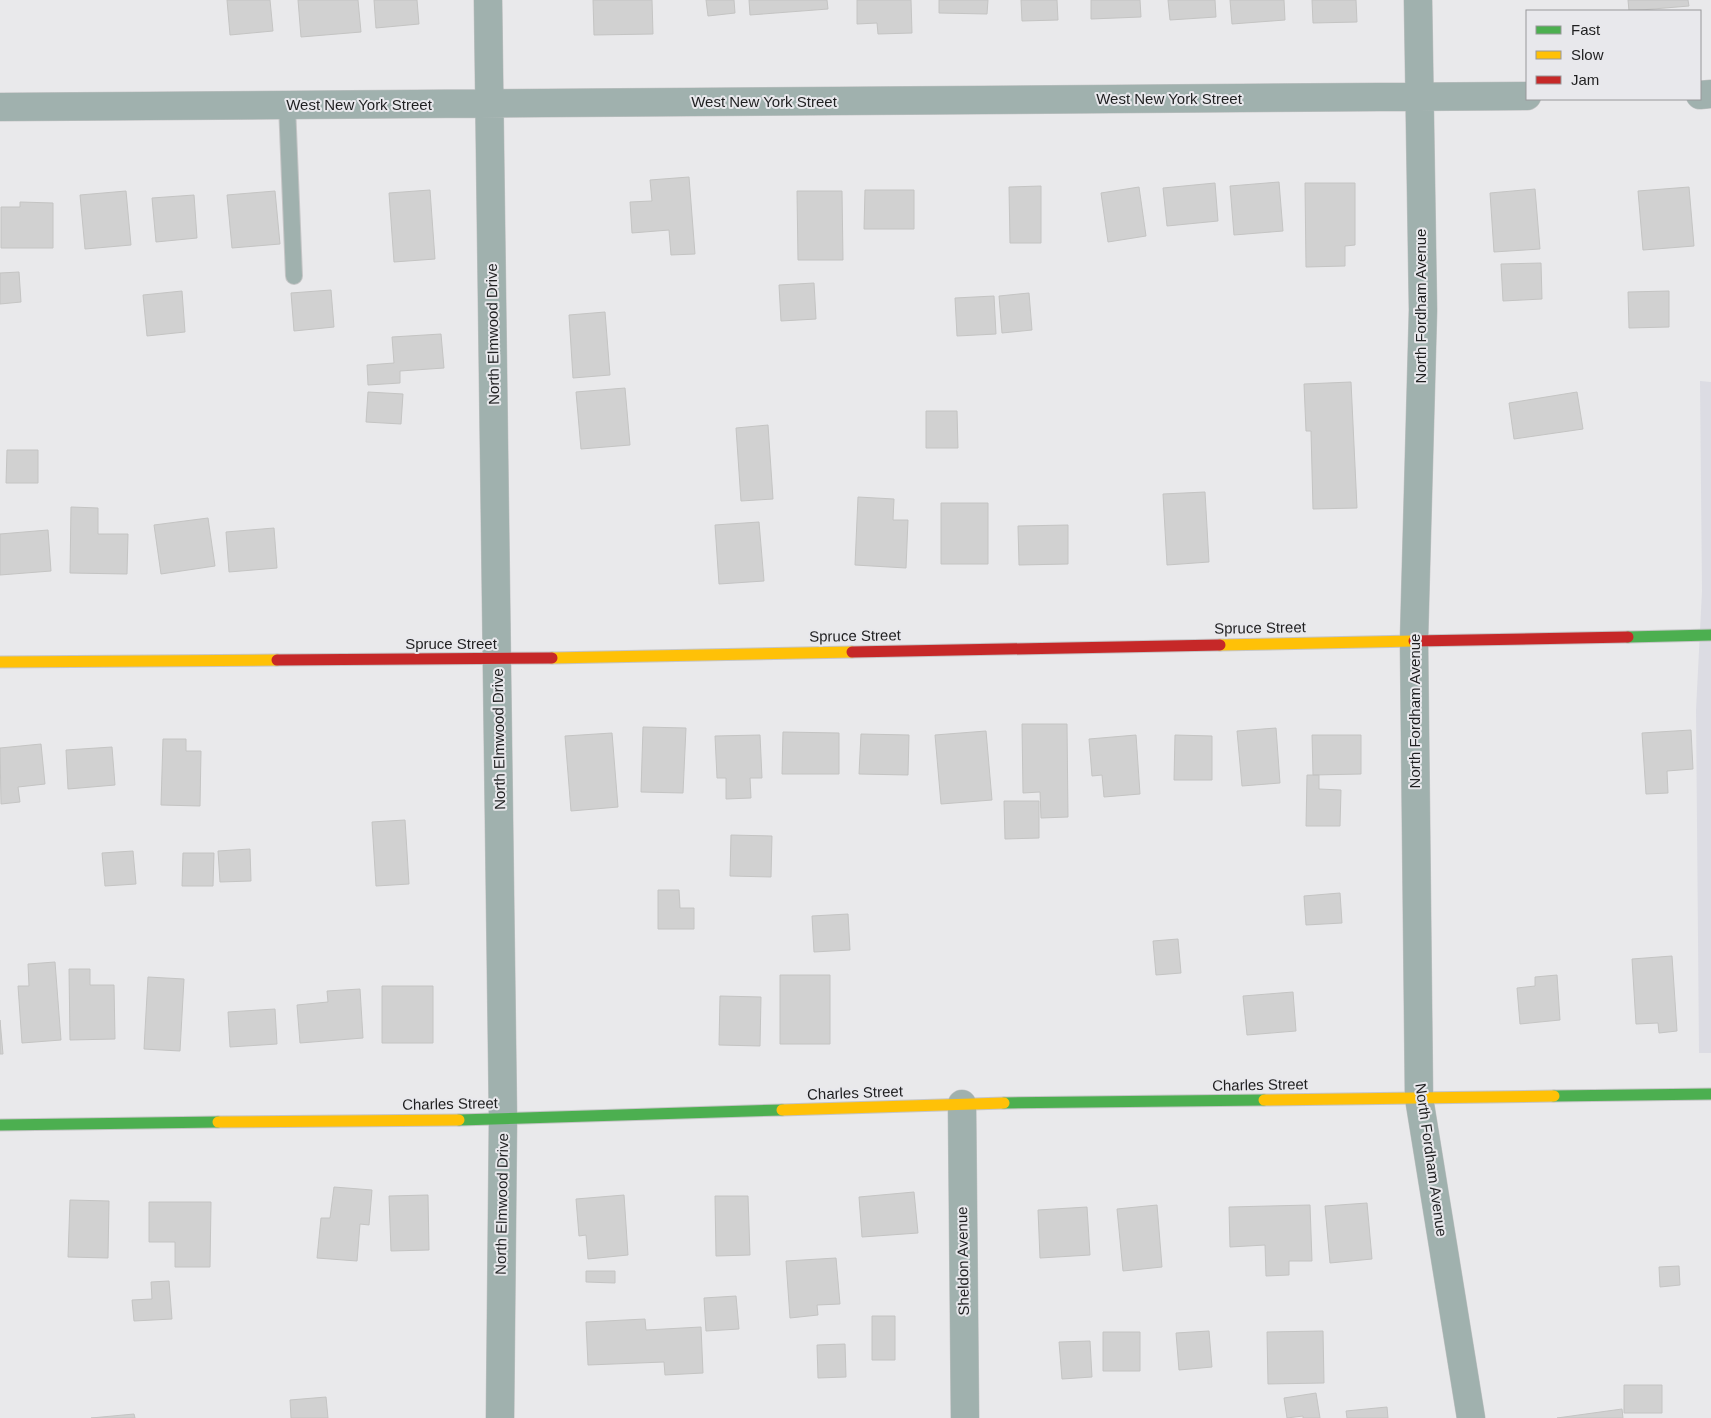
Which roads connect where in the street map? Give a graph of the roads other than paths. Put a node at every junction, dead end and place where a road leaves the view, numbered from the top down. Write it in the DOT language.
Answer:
graph roads {
  1 [pos="488,0"];
  2 [pos="1418,0"];
  3 [pos="1526,96"];
  4 [pos="1418,97"];
  5 [pos="490,104"];
  6 [pos="287,105"];
  7 [pos="0,107"];
  8 [pos="294,276"];
  9 [pos="1711,635"];
  10 [pos="1414,640"];
  11 [pos="498,659"];
  12 [pos="0,662"];
  13 [pos="1711,1094"];
  14 [pos="1419,1098"];
  15 [pos="962,1104"];
  16 [pos="503,1119"];
  17 [pos="0,1125"];
  18 [pos="500,1418"];
  19 [pos="965,1418"];
  20 [pos="1471,1418"];
  1 -- 5 [label="street, North Elmwood Drive"];
  2 -- 4 [label="street, North Fordham Avenue"];
  3 -- 4 [label="street, West New York Street"];
  4 -- 5 [label="street, West New York Street"];
  4 -- 10 [label="street, North Fordham Avenue"];
  5 -- 6 [label="street, West New York Street"];
  5 -- 11 [label="street, North Elmwood Drive"];
  6 -- 7 [label="street, West New York Street"];
  6 -- 8 [label="lane"];
  9 -- 10 [label="street, Spruce Street"];
  10 -- 11 [label="street, Spruce Street"];
  10 -- 14 [label="street, North Fordham Avenue"];
  11 -- 12 [label="street, Spruce Street"];
  11 -- 16 [label="street, North Elmwood Drive"];
  13 -- 14 [label="street, Charles Street"];
  14 -- 15 [label="street, Charles Street"];
  14 -- 20 [label="street, North Fordham Avenue"];
  15 -- 16 [label="street, Charles Street"];
  15 -- 19 [label="street, Sheldon Avenue"];
  16 -- 17 [label="street, Charles Street"];
  16 -- 18 [label="street, North Elmwood Drive"];
}
